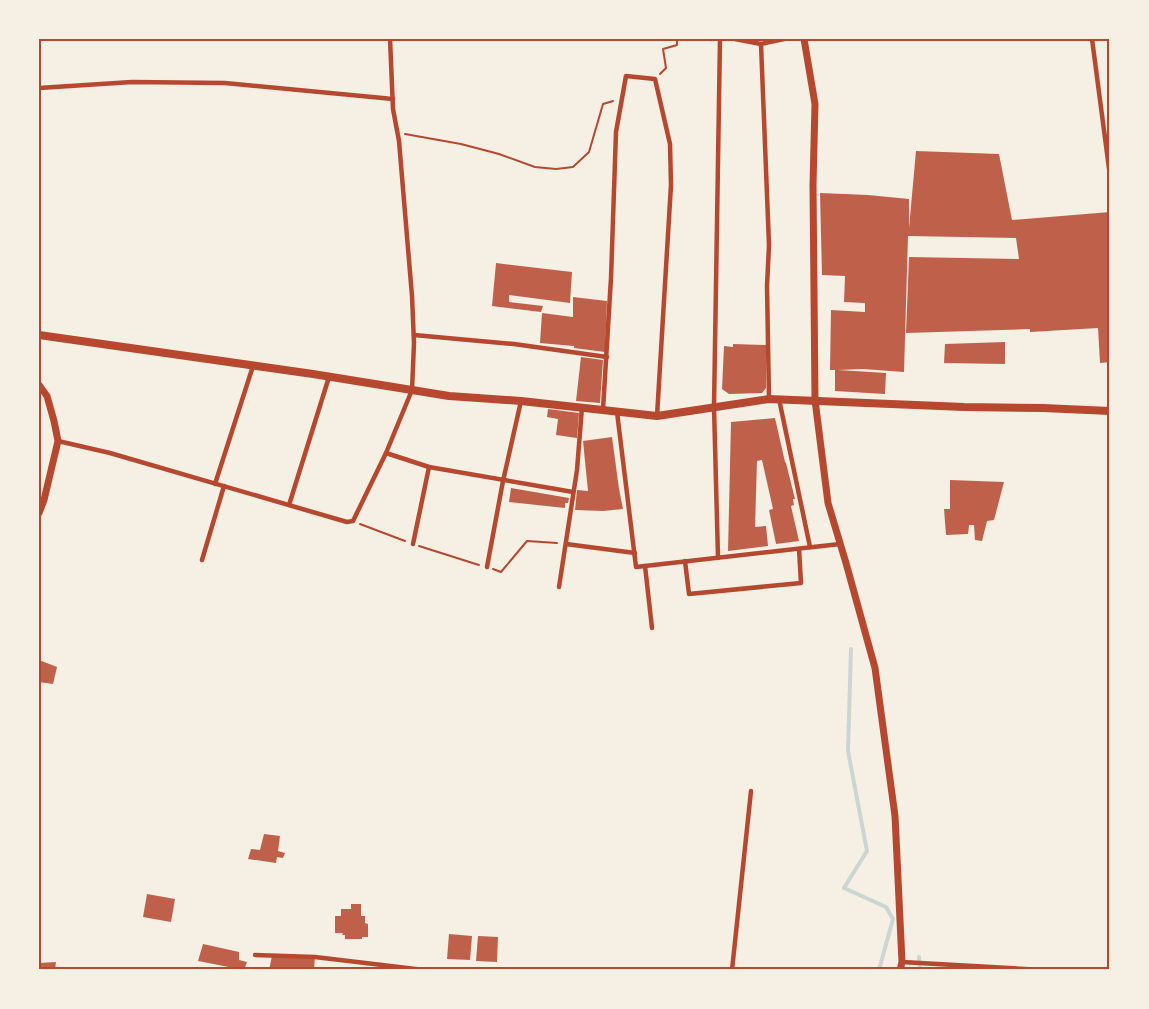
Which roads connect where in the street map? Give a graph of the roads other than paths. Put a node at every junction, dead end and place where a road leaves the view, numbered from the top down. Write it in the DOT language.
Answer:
graph roads {
  1 [pos="390,39"];
  2 [pos="720,39"];
  3 [pos="735,39"];
  4 [pos="784,39"];
  5 [pos="804,39"];
  6 [pos="1092,39"];
  7 [pos="761,44"];
  8 [pos="39,88"];
  9 [pos="393,99"];
  10 [pos="1110,176"];
  11 [pos="39,335"];
  12 [pos="414,335"];
  13 [pos="608,357"];
  14 [pos="253,366"];
  15 [pos="328,377"];
  16 [pos="39,386"];
  17 [pos="412,390"];
  18 [pos="769,399"];
  19 [pos="779,399"];
  20 [pos="815,400"];
  21 [pos="521,401"];
  22 [pos="582,407"];
  23 [pos="714,407"];
  24 [pos="603,410"];
  25 [pos="1110,411"];
  26 [pos="617,412"];
  27 [pos="657,416"];
  28 [pos="58,441"];
  29 [pos="386,453"];
  30 [pos="429,467"];
  31 [pos="503,481"];
  32 [pos="215,484"];
  33 [pos="224,486"];
  34 [pos="573,492"];
  35 [pos="289,505"];
  36 [pos="39,513"];
  37 [pos="413,544"];
  38 [pos="566,544"];
  39 [pos="840,544"];
  40 [pos="810,547"];
  41 [pos="799,549"];
  42 [pos="635,553"];
  43 [pos="718,558"];
  44 [pos="202,560"];
  45 [pos="686,561"];
  46 [pos="645,566"];
  47 [pos="487,567"];
  48 [pos="559,587"];
  49 [pos="652,628"];
  50 [pos="751,791"];
  51 [pos="255,955"];
  52 [pos="902,962"];
  53 [pos="424,970"];
  54 [pos="732,970"];
  55 [pos="900,970"];
  56 [pos="1042,970"];
  1 -- 9 [label="street"];
  2 -- 23 [label="street"];
  3 -- 7 [label="street"];
  4 -- 7 [label="street"];
  5 -- 20 [label="main road"];
  6 -- 10 [label="street"];
  7 -- 18 [label="street"];
  8 -- 9 [label="street"];
  9 -- 12 [label="street"];
  11 -- 14 [label="main road"];
  12 -- 13 [label="street"];
  12 -- 17 [label="street"];
  13 -- 24 [label="street"];
  13 -- 27 [label="street"];
  14 -- 15 [label="main road"];
  14 -- 32 [label="street"];
  15 -- 17 [label="main road"];
  15 -- 35 [label="street"];
  16 -- 28 [label="main road"];
  17 -- 21 [label="main road"];
  17 -- 29 [label="street"];
  18 -- 19 [label="main road"];
  18 -- 23 [label="main road"];
  19 -- 20 [label="main road"];
  19 -- 40 [label="street"];
  20 -- 25 [label="main road"];
  20 -- 39 [label="main road"];
  21 -- 22 [label="main road"];
  21 -- 31 [label="street"];
  22 -- 24 [label="main road"];
  22 -- 34 [label="street"];
  23 -- 27 [label="main road"];
  23 -- 43 [label="street"];
  24 -- 26 [label="main road"];
  26 -- 27 [label="main road"];
  26 -- 42 [label="street"];
  28 -- 32 [label="street"];
  28 -- 36 [label="main road"];
  29 -- 30 [label="street"];
  29 -- 35 [label="street"];
  30 -- 31 [label="street"];
  30 -- 37 [label="street"];
  31 -- 34 [label="street"];
  31 -- 47 [label="street"];
  32 -- 33 [label="street"];
  33 -- 35 [label="street"];
  33 -- 44 [label="street"];
  34 -- 38 [label="street"];
  38 -- 42 [label="street"];
  38 -- 48 [label="street"];
  39 -- 40 [label="street"];
  39 -- 52 [label="main road"];
  40 -- 41 [label="street"];
  41 -- 43 [label="street"];
  41 -- 45 [label="street"];
  42 -- 46 [label="street"];
  43 -- 45 [label="street"];
  45 -- 46 [label="street"];
  46 -- 49 [label="street"];
  50 -- 54 [label="street"];
  51 -- 53 [label="street"];
  52 -- 55 [label="main road"];
  52 -- 56 [label="street"];
}
